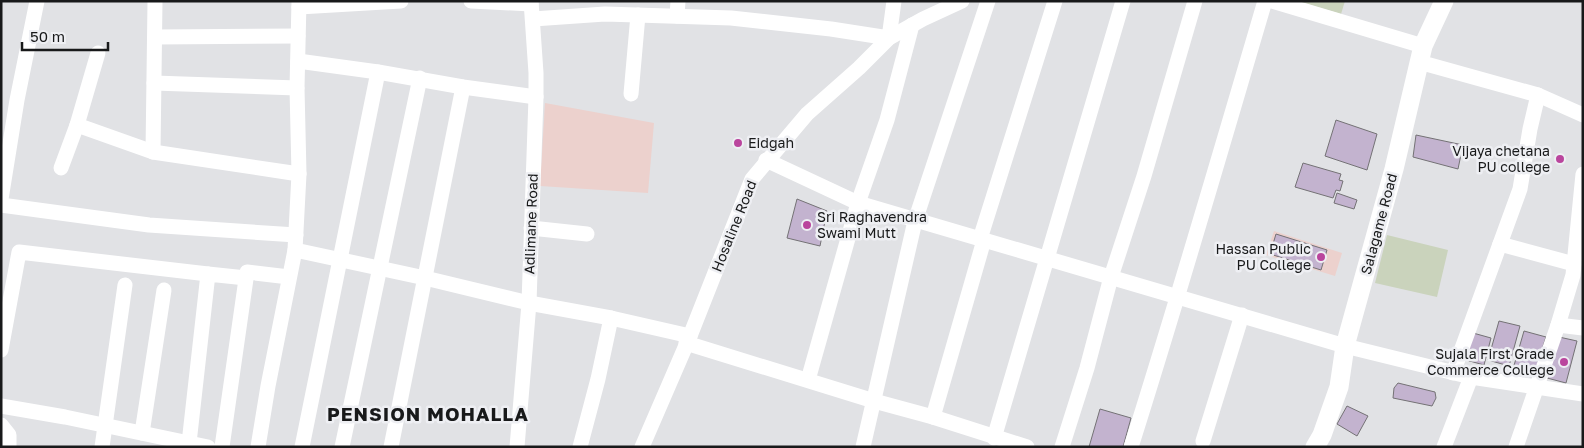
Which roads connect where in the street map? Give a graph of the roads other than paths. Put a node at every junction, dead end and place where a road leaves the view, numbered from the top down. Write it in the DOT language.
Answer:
graph roads {
  1 [pos="37,1"];
  2 [pos="155,1"];
  3 [pos="401,1"];
  4 [pos="471,1"];
  5 [pos="894,1"];
  6 [pos="962,1"];
  7 [pos="988,1"];
  8 [pos="1055,1"];
  9 [pos="1123,1"];
  10 [pos="1195,1"];
  11 [pos="1265,1"];
  12 [pos="1272,1"];
  13 [pos="1444,1"];
  14 [pos="299,4"];
  15 [pos="532,8"];
  16 [pos="610,8"];
  17 [pos="677,9"];
  18 [pos="638,15"];
  19 [pos="912,25"];
  20 [pos="155,36"];
  21 [pos="298,36"];
  22 [pos="889,38"];
  23 [pos="98,53"];
  24 [pos="1421,54"];
  25 [pos="298,61"];
  26 [pos="378,72"];
  27 [pos="420,78"];
  28 [pos="154,83"];
  29 [pos="463,87"];
  30 [pos="297,88"];
  31 [pos="631,94"];
  32 [pos="1538,95"];
  33 [pos="536,97"];
  34 [pos="1583,114"];
  35 [pos="77,126"];
  36 [pos="152,152"];
  37 [pos="766,160"];
  38 [pos="62,168"];
  39 [pos="299,174"];
  40 [pos="1583,174"];
  41 [pos="1,199"];
  42 [pos="858,203"];
  43 [pos="1,205"];
  44 [pos="915,221"];
  45 [pos="531,228"];
  46 [pos="296,234"];
  47 [pos="587,234"];
  48 [pos="1580,234"];
  49 [pos="982,240"];
  50 [pos="1500,244"];
  51 [pos="295,250"];
  52 [pos="1046,258"];
  53 [pos="340,260"];
  54 [pos="381,269"];
  55 [pos="1576,271"];
  56 [pos="208,274"];
  57 [pos="289,277"];
  58 [pos="1111,277"];
  59 [pos="246,278"];
  60 [pos="425,278"];
  61 [pos="125,286"];
  62 [pos="164,290"];
  63 [pos="1179,297"];
  64 [pos="529,303"];
  65 [pos="1242,316"];
  66 [pos="612,318"];
  67 [pos="1558,325"];
  68 [pos="1583,328"];
  69 [pos="688,340"];
  70 [pos="1345,346"];
  71 [pos="1,350"];
  72 [pos="1453,373"];
  73 [pos="1471,377"];
  74 [pos="808,380"];
  75 [pos="1536,387"];
  76 [pos="1583,394"];
  77 [pos="874,401"];
  78 [pos="1,406"];
  79 [pos="932,418"];
  80 [pos="1,425"];
  81 [pos="105,425"];
  82 [pos="142,433"];
  83 [pos="994,438"];
  84 [pos="1203,441"];
  85 [pos="189,443"];
  86 [pos="9,447"];
  87 [pos="102,447"];
  88 [pos="208,447"];
  89 [pos="222,447"];
  90 [pos="258,447"];
  91 [pos="302,447"];
  92 [pos="342,447"];
  93 [pos="391,447"];
  94 [pos="517,447"];
  95 [pos="580,447"];
  96 [pos="642,447"];
  97 [pos="864,447"];
  98 [pos="1027,447"];
  99 [pos="1062,447"];
  100 [pos="1131,447"];
  101 [pos="1315,447"];
  102 [pos="1444,447"];
  103 [pos="1516,447"];
  1 -- 41 [label="street"];
  2 -- 20 [label="street"];
  3 -- 14 [label="street"];
  4 -- 15 [label="street"];
  5 -- 22 [label="street"];
  6 -- 19 [label="street, Hosaline Road"];
  7 -- 44 [label="street"];
  8 -- 49 [label="street"];
  9 -- 52 [label="street"];
  10 -- 58 [label="street"];
  11 -- 63 [label="street"];
  12 -- 24 [label="street"];
  13 -- 24 [label="main road, Salagame Road"];
  14 -- 21 [label="street"];
  15 -- 16 [label="street"];
  15 -- 33 [label="street, Adlimane Road"];
  16 -- 18 [label="street"];
  17 -- 18 [label="street"];
  17 -- 22 [label="street"];
  18 -- 31 [label="street"];
  19 -- 22 [label="street, Hosaline Road"];
  19 -- 42 [label="street"];
  20 -- 21 [label="street"];
  20 -- 28 [label="street"];
  21 -- 25 [label="street"];
  22 -- 37 [label="street, Hosaline Road"];
  23 -- 35 [label="street"];
  24 -- 32 [label="street"];
  24 -- 70 [label="main road, Salagame Road"];
  25 -- 26 [label="street"];
  25 -- 30 [label="street"];
  26 -- 27 [label="street"];
  26 -- 53 [label="street"];
  27 -- 29 [label="street"];
  27 -- 54 [label="street"];
  28 -- 30 [label="street"];
  28 -- 36 [label="street"];
  29 -- 33 [label="street"];
  29 -- 60 [label="street"];
  30 -- 39 [label="street"];
  32 -- 34 [label="street"];
  32 -- 50 [label="street"];
  33 -- 45 [label="street, Adlimane Road"];
  35 -- 36 [label="street"];
  35 -- 38 [label="street"];
  36 -- 39 [label="street"];
  37 -- 42 [label="street"];
  37 -- 69 [label="street, Hosaline Road"];
  39 -- 46 [label="street"];
  40 -- 48 [label="street"];
  42 -- 44 [label="street"];
  42 -- 74 [label="street"];
  43 -- 46 [label="street"];
  44 -- 49 [label="street"];
  44 -- 77 [label="street"];
  45 -- 47 [label="street"];
  45 -- 64 [label="street, Adlimane Road"];
  46 -- 51 [label="street"];
  48 -- 55 [label="street"];
  49 -- 52 [label="street"];
  49 -- 79 [label="street"];
  50 -- 55 [label="street"];
  50 -- 72 [label="street"];
  51 -- 53 [label="street"];
  51 -- 57 [label="street"];
  52 -- 58 [label="street"];
  52 -- 83 [label="street"];
  53 -- 54 [label="street"];
  53 -- 91 [label="street"];
  54 -- 60 [label="street"];
  54 -- 92 [label="street"];
  55 -- 67 [label="street"];
  56 -- 59 [label="street"];
  56 -- 71 [label="street"];
  56 -- 85 [label="street"];
  57 -- 59 [label="street"];
  57 -- 90 [label="street"];
  58 -- 63 [label="street"];
  58 -- 99 [label="street"];
  59 -- 89 [label="street"];
  60 -- 64 [label="street"];
  60 -- 93 [label="street"];
  61 -- 81 [label="street"];
  62 -- 82 [label="street"];
  63 -- 65 [label="street"];
  63 -- 100 [label="street"];
  64 -- 66 [label="street"];
  64 -- 94 [label="street, Adlimane Road"];
  65 -- 70 [label="street"];
  65 -- 84 [label="street"];
  66 -- 69 [label="street"];
  66 -- 95 [label="street"];
  67 -- 68 [label="street"];
  67 -- 75 [label="street"];
  69 -- 74 [label="street"];
  69 -- 96 [label="street, Hosaline Road"];
  70 -- 72 [label="street"];
  70 -- 101 [label="main road, Salagame Road"];
  72 -- 73 [label="street"];
  73 -- 75 [label="street"];
  73 -- 102 [label="street"];
  74 -- 77 [label="street"];
  75 -- 76 [label="street"];
  75 -- 103 [label="street"];
  77 -- 79 [label="street"];
  77 -- 97 [label="street"];
  78 -- 81 [label="street"];
  79 -- 83 [label="street"];
  80 -- 86 [label="street"];
  81 -- 82 [label="street"];
  81 -- 87 [label="street"];
  82 -- 85 [label="street"];
  83 -- 98 [label="street"];
  85 -- 88 [label="street"];
}
